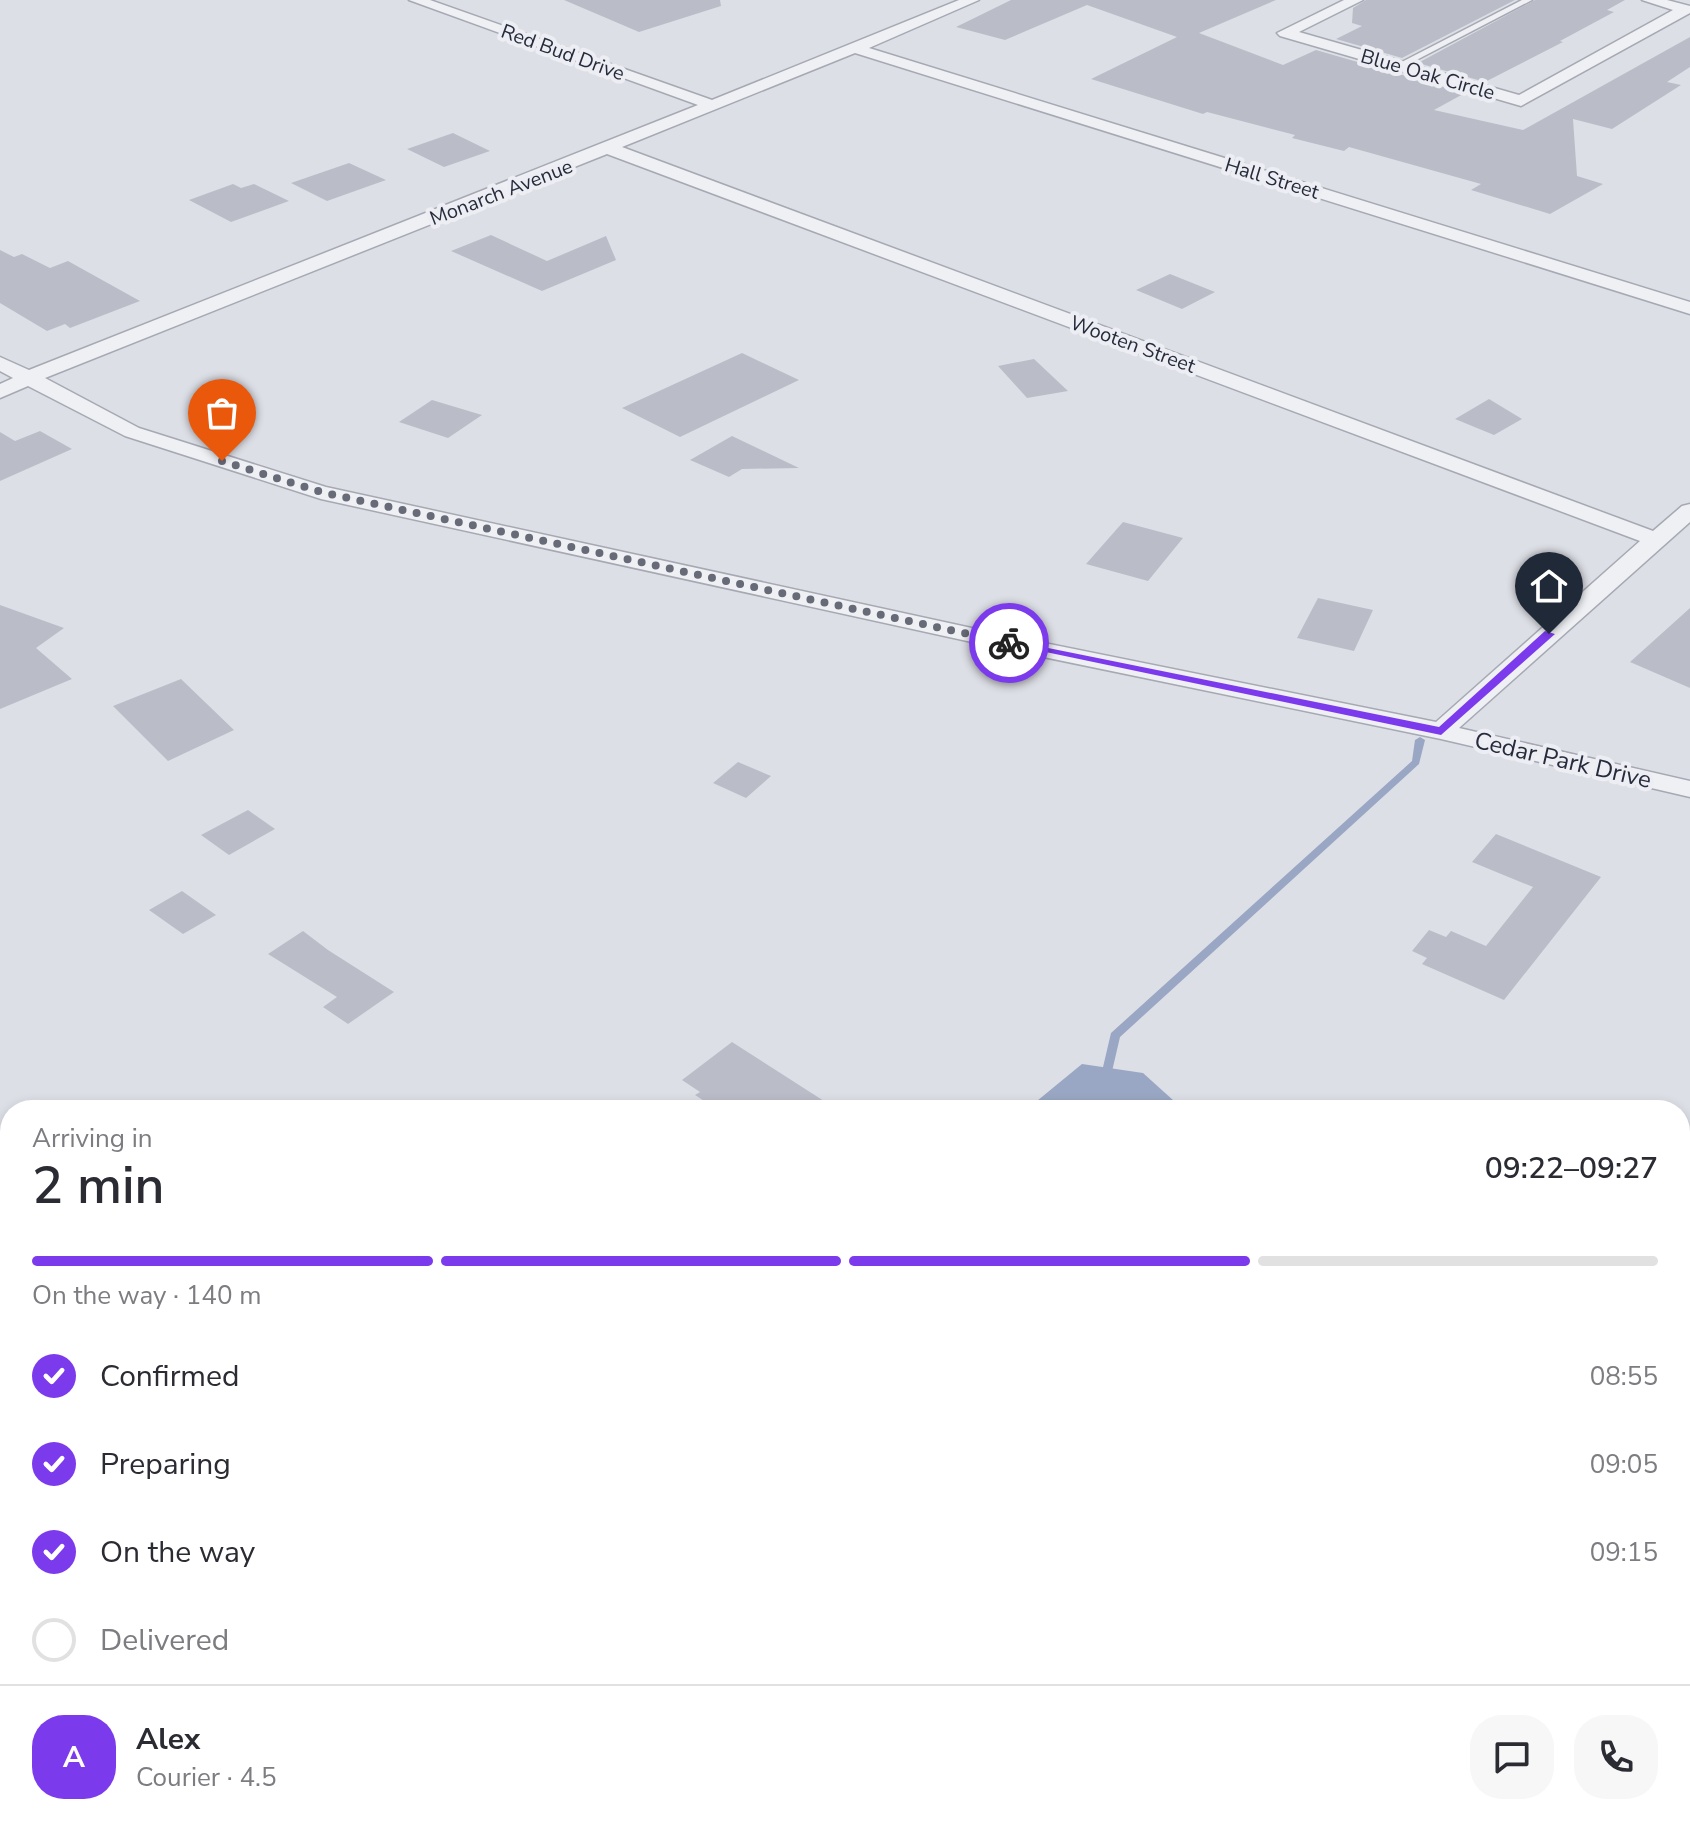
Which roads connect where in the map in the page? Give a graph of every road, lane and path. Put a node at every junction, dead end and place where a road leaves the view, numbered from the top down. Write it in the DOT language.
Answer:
graph roads {
  1 [pos="416,0"];
  2 [pos="972,0"];
  3 [pos="1356,0"];
  4 [pos="1528,0"];
  5 [pos="1649,0"];
  6 [pos="854,48"];
  7 [pos="1398,66"];
  8 [pos="709,104"];
  9 [pos="611,149"];
  10 [pos="1690,308"];
  11 [pos="0,363"];
  12 [pos="28,378"];
  13 [pos="0,392"];
  14 [pos="1690,511"];
  15 [pos="1655,539"];
  16 [pos="1441,731"];
  17 [pos="1690,789"];
  1 -- 8 [label="street, Red Bud Drive"];
  2 -- 6 [label="street, Monarch Avenue"];
  3 -- 7 [label="street, Blue Oak Circle"];
  4 -- 7 [label="lane"];
  5 -- 7 [label="street, Blue Oak Circle"];
  6 -- 8 [label="street, Monarch Avenue"];
  6 -- 10 [label="street, Hall Street"];
  8 -- 9 [label="street, Monarch Avenue"];
  9 -- 12 [label="street, Monarch Avenue"];
  9 -- 15 [label="street, Wooten Street"];
  11 -- 12 [label="street, Cedar Park Drive"];
  12 -- 13 [label="street, Monarch Avenue"];
  12 -- 16 [label="street, Cedar Park Drive"];
  14 -- 15 [label="street"];
  15 -- 16 [label="street"];
  16 -- 17 [label="street, Cedar Park Drive"];
}
